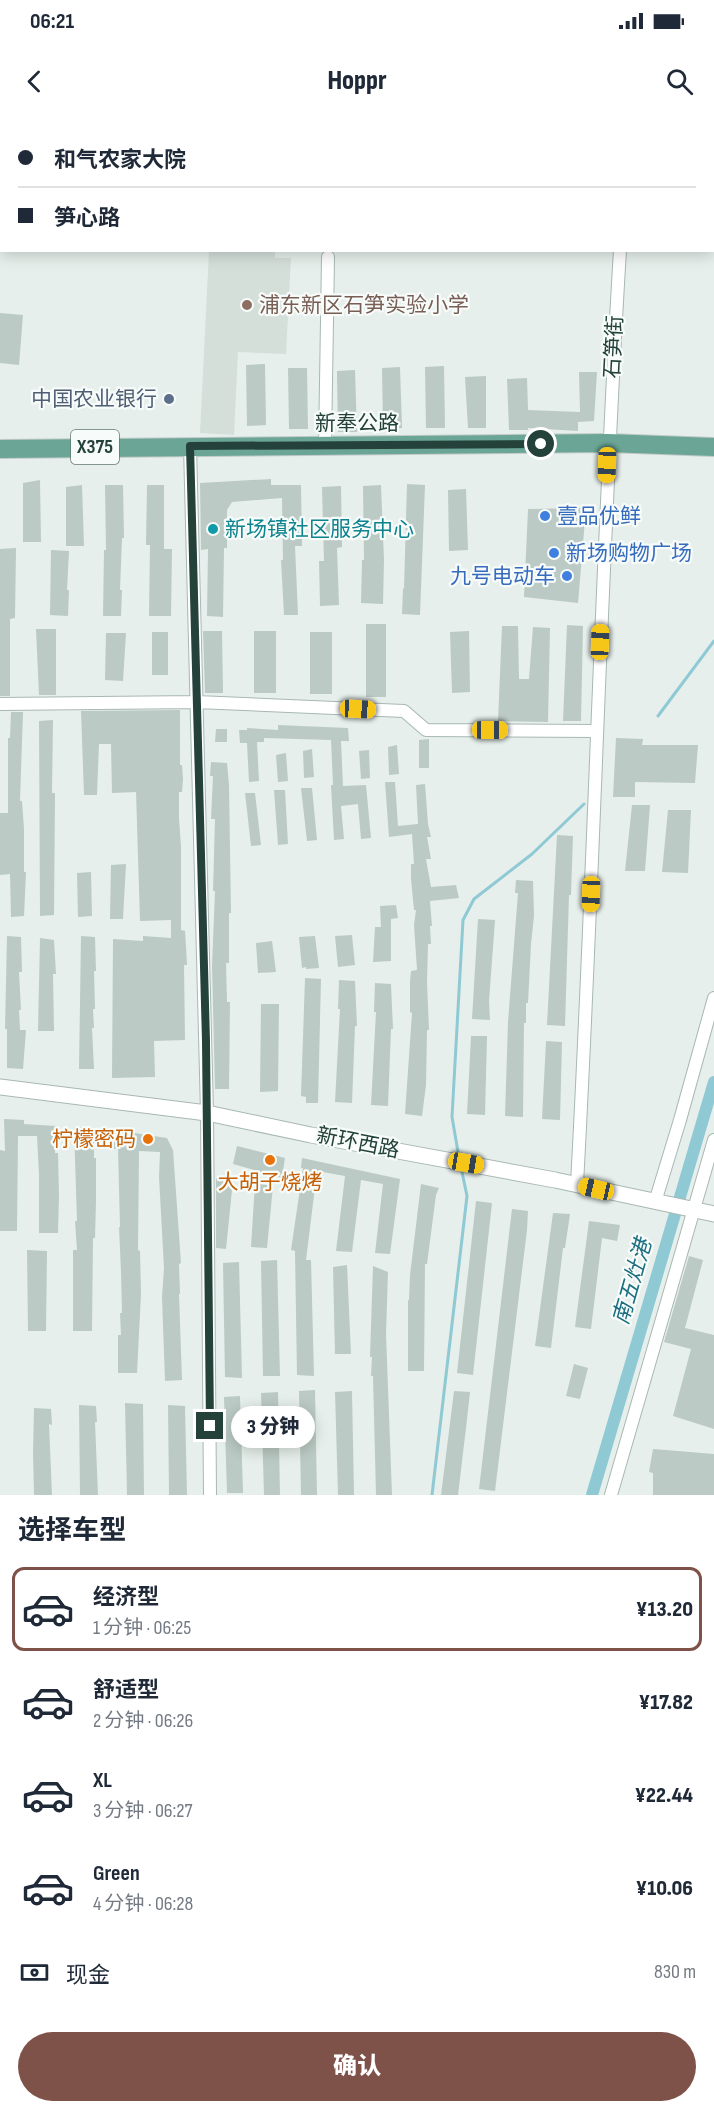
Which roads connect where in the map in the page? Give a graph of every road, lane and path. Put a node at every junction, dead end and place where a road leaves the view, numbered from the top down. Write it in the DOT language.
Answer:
graph roads {
  1 [pos="620,252"];
  2 [pos="328,256"];
  3 [pos="608,443"];
  4 [pos="190,446"];
  5 [pos="325,446"];
  6 [pos="714,447"];
  7 [pos="0,449"];
  8 [pos="197,702"];
  9 [pos="0,704"];
  10 [pos="597,731"];
  11 [pos="714,998"];
  12 [pos="0,1087"];
  13 [pos="207,1113"];
  14 [pos="714,1140"];
  15 [pos="577,1184"];
  16 [pos="659,1203"];
  17 [pos="691,1209"];
  18 [pos="714,1214"];
  19 [pos="210,1495"];
  20 [pos="611,1495"];
  1 -- 3 [label="street, 石笋街"];
  2 -- 5 [label="street"];
  3 -- 5 [label="main road, 新奉公路 / X375"];
  3 -- 6 [label="main road, 新奉公路 / X375"];
  3 -- 10 [label="street, 石笋街"];
  4 -- 5 [label="main road, 新奉公路 / X375"];
  4 -- 7 [label="main road, 新奉公路 / X375"];
  4 -- 8 [label="street"];
  8 -- 9 [label="street"];
  8 -- 10 [label="street"];
  8 -- 13 [label="street"];
  10 -- 15 [label="street, 石笋街"];
  11 -- 16 [label="street"];
  12 -- 13 [label="street, 新环西路"];
  13 -- 15 [label="street, 新环西路"];
  13 -- 19 [label="street"];
  14 -- 17 [label="street"];
  15 -- 16 [label="street, 新环西路"];
  16 -- 17 [label="street, 新环西路"];
  17 -- 18 [label="street, 新环西路"];
  17 -- 20 [label="street"];
}
